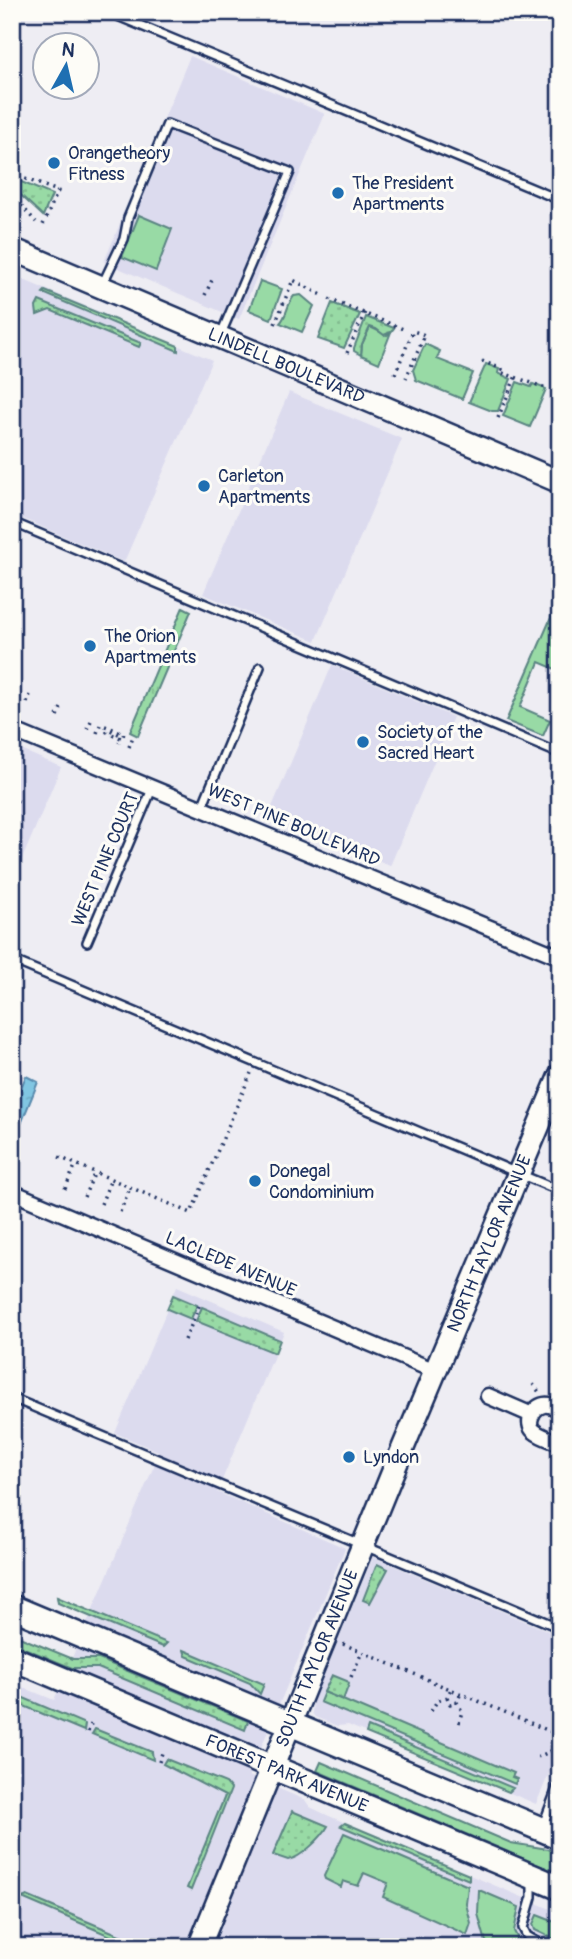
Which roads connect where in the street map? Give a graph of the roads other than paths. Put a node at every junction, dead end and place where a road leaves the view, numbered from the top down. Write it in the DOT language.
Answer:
graph roads {
  1 [pos="108,12"];
  2 [pos="560,200"];
  3 [pos="12,249"];
  4 [pos="101,287"];
  5 [pos="220,337"];
  6 [pos="560,482"];
  7 [pos="12,522"];
  8 [pos="260,667"];
  9 [pos="12,730"];
  10 [pos="560,754"];
  11 [pos="152,788"];
  12 [pos="202,807"];
  13 [pos="87,942"];
  14 [pos="560,957"];
  15 [pos="12,960"];
  16 [pos="560,1076"];
  17 [pos="518,1174"];
  18 [pos="560,1191"];
  19 [pos="12,1192"];
  20 [pos="435,1371"];
  21 [pos="488,1396"];
  22 [pos="12,1398"];
  23 [pos="560,1410"];
  24 [pos="532,1415"];
  25 [pos="560,1443"];
  26 [pos="363,1545"];
  27 [pos="12,1607"];
  28 [pos="560,1628"];
  29 [pos="12,1658"];
  30 [pos="290,1724"];
  31 [pos="272,1768"];
  32 [pos="560,1780"];
  33 [pos="551,1833"];
  34 [pos="531,1876"];
  35 [pos="560,1888"];
  36 [pos="199,1947"];
  37 [pos="546,1947"];
  1 -- 2 [label="lane"];
  3 -- 4 [label="street, LINDELL BOULEVARD"];
  4 -- 5 [label="street, LINDELL BOULEVARD"];
  4 -- 5 [label="lane"];
  5 -- 6 [label="street, LINDELL BOULEVARD"];
  7 -- 10 [label="lane"];
  8 -- 12 [label="lane"];
  9 -- 11 [label="street, WEST PINE BOULEVARD"];
  11 -- 12 [label="street, WEST PINE BOULEVARD"];
  11 -- 13 [label="lane, WEST PINE COURT"];
  12 -- 14 [label="street, WEST PINE BOULEVARD"];
  15 -- 17 [label="lane"];
  16 -- 17 [label="street, NORTH TAYLOR AVENUE"];
  17 -- 18 [label="lane"];
  17 -- 20 [label="street, NORTH TAYLOR AVENUE"];
  19 -- 20 [label="street, LACLEDE AVENUE"];
  20 -- 26 [label="street, SOUTH TAYLOR AVENUE"];
  21 -- 24 [label="street"];
  22 -- 26 [label="lane"];
  23 -- 24 [label="street"];
  24 -- 25 [label="street"];
  26 -- 28 [label="lane"];
  26 -- 30 [label="street, SOUTH TAYLOR AVENUE"];
  27 -- 30 [label="main road"];
  29 -- 31 [label="main road, FOREST PARK AVENUE"];
  30 -- 31 [label="street, SOUTH TAYLOR AVENUE"];
  30 -- 33 [label="main road"];
  31 -- 34 [label="main road, FOREST PARK AVENUE"];
  31 -- 36 [label="street, SOUTH TAYLOR AVENUE"];
  32 -- 33 [label="lane"];
  34 -- 35 [label="main road, FOREST PARK AVENUE"];
  34 -- 37 [label="lane"];
}
